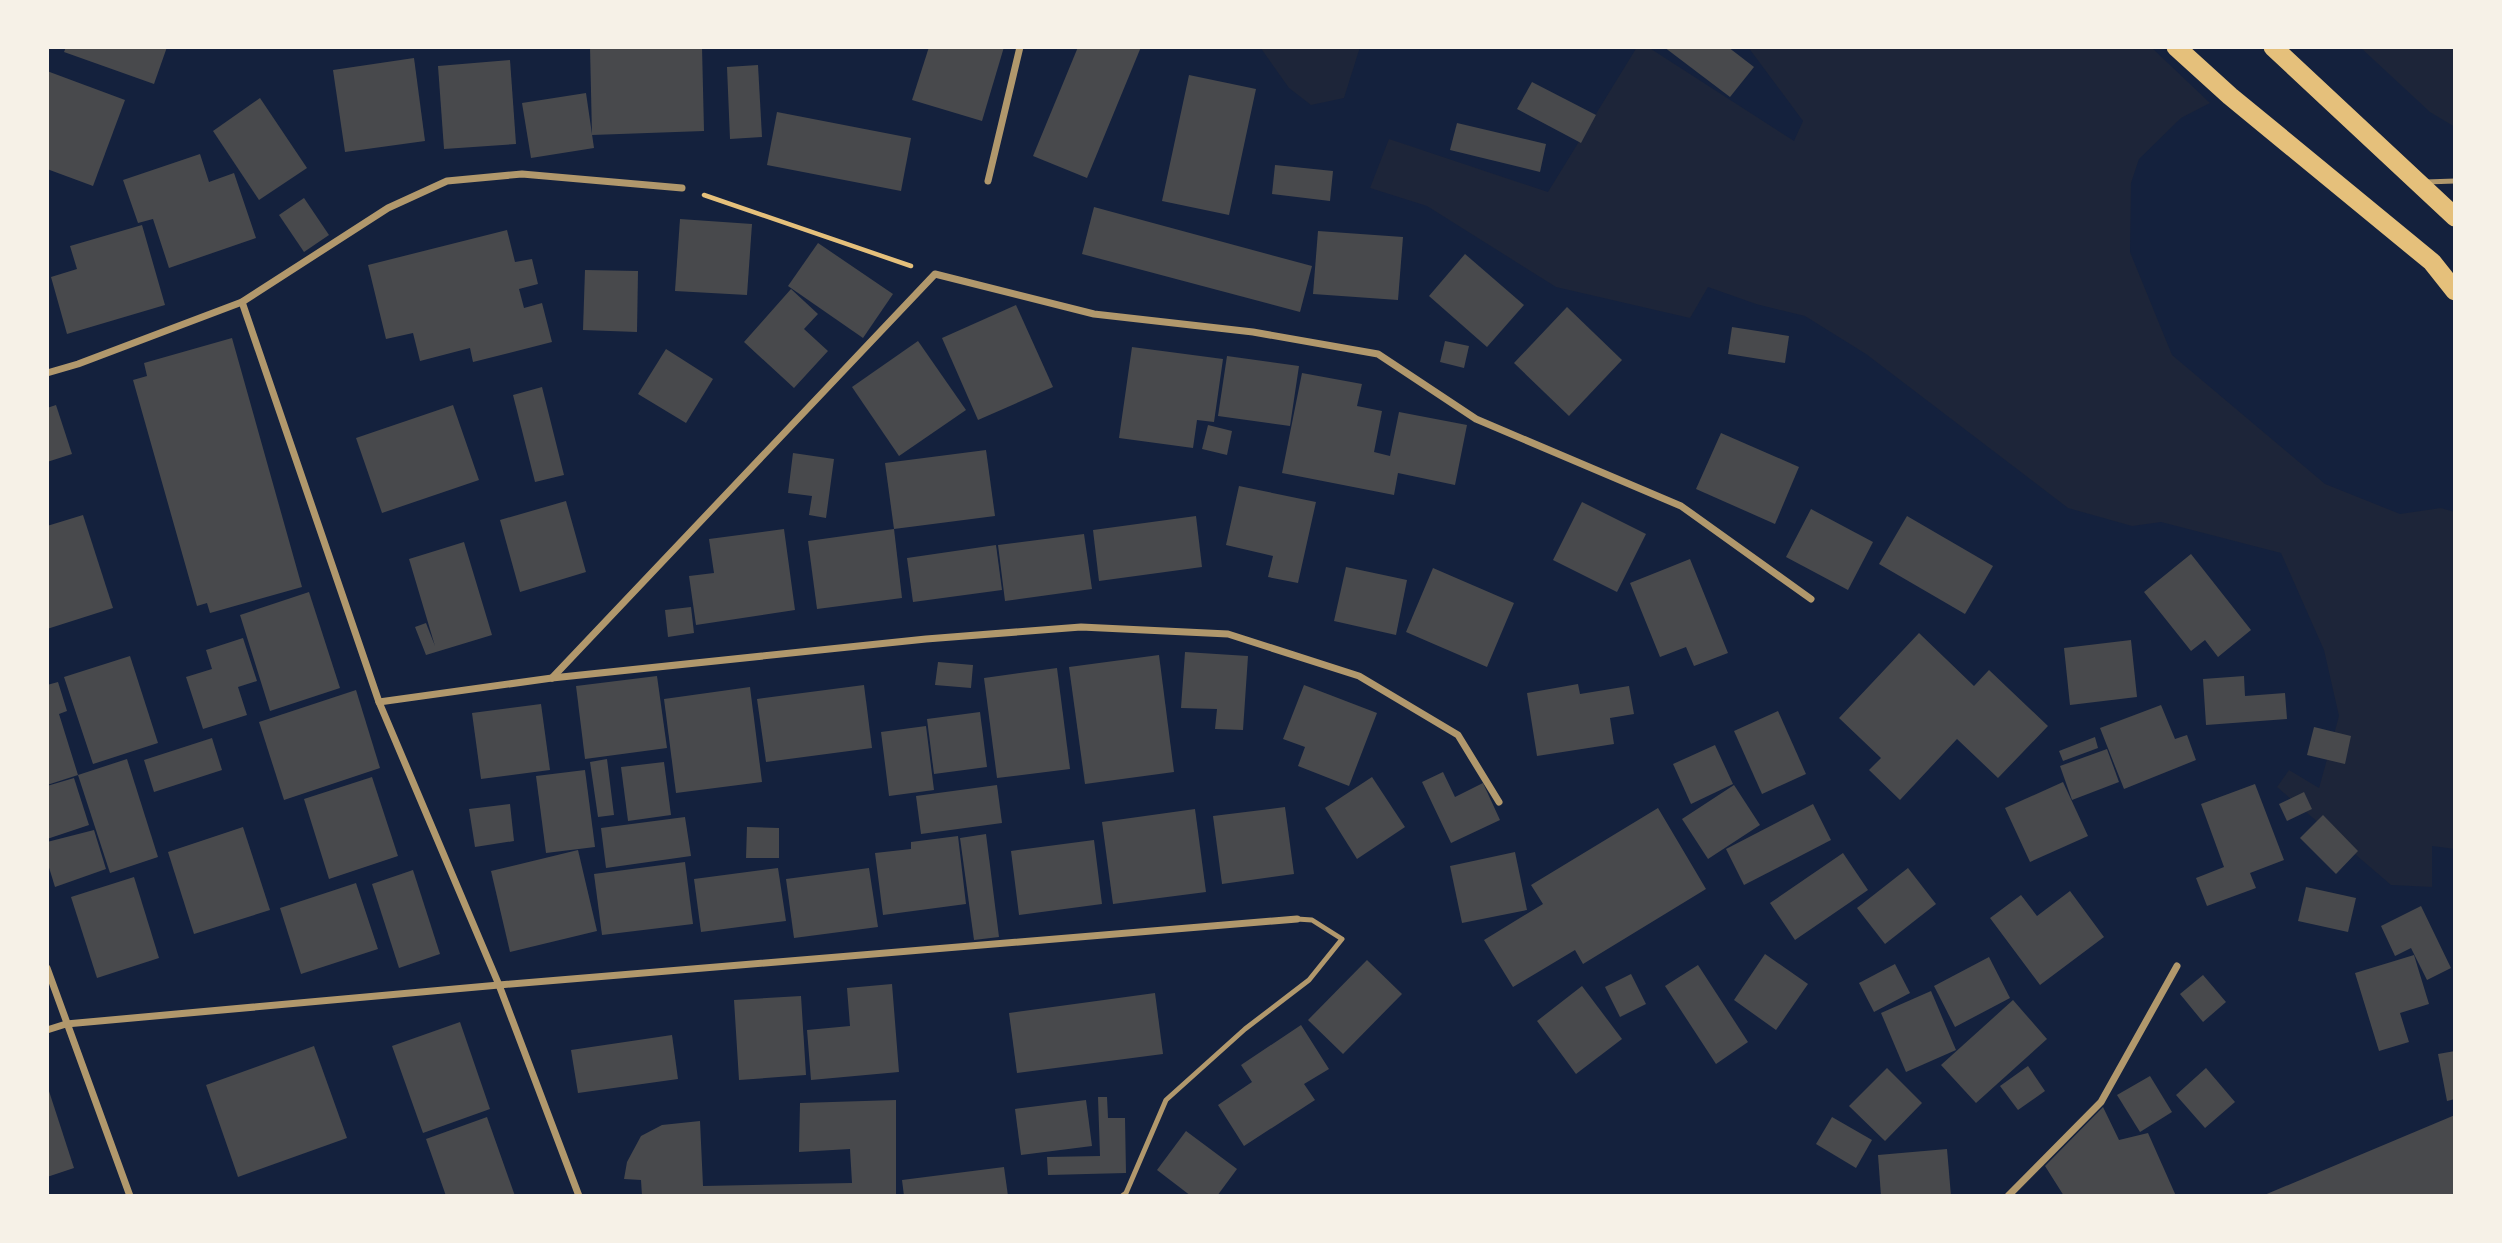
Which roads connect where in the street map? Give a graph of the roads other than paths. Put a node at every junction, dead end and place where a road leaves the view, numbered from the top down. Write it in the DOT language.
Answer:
graph roads {
  1 [pos="1020,47"];
  2 [pos="2176,47"];
  3 [pos="2273,47"];
  4 [pos="988,181"];
  5 [pos="2455,181"];
  6 [pos="2419,183"];
  7 [pos="682,188"];
  8 [pos="2455,217"];
  9 [pos="2455,291"];
  10 [pos="242,302"];
  11 [pos="47,373"];
  12 [pos="1811,599"];
  13 [pos="552,678"];
  14 [pos="379,702"];
  15 [pos="1499,802"];
  16 [pos="1297,919"];
  17 [pos="2177,966"];
  18 [pos="47,968"];
  19 [pos="499,985"];
  20 [pos="66,1024"];
  21 [pos="47,1030"];
  22 [pos="130,1196"];
  23 [pos="579,1196"];
  24 [pos="1122,1196"];
  25 [pos="2008,1196"];
  1 -- 4 [label="street"];
  2 -- 9 [label="highway"];
  3 -- 6 [label="highway"];
  5 -- 6 [label="lane"];
  6 -- 8 [label="highway"];
  7 -- 10 [label="street"];
  10 -- 11 [label="street"];
  10 -- 14 [label="street"];
  12 -- 13 [label="street"];
  13 -- 14 [label="street"];
  13 -- 15 [label="street"];
  14 -- 19 [label="street"];
  16 -- 19 [label="street"];
  16 -- 24 [label="lane"];
  17 -- 25 [label="street"];
  18 -- 20 [label="street"];
  19 -- 20 [label="street"];
  19 -- 23 [label="street"];
  20 -- 21 [label="street"];
  20 -- 22 [label="street"];
}
